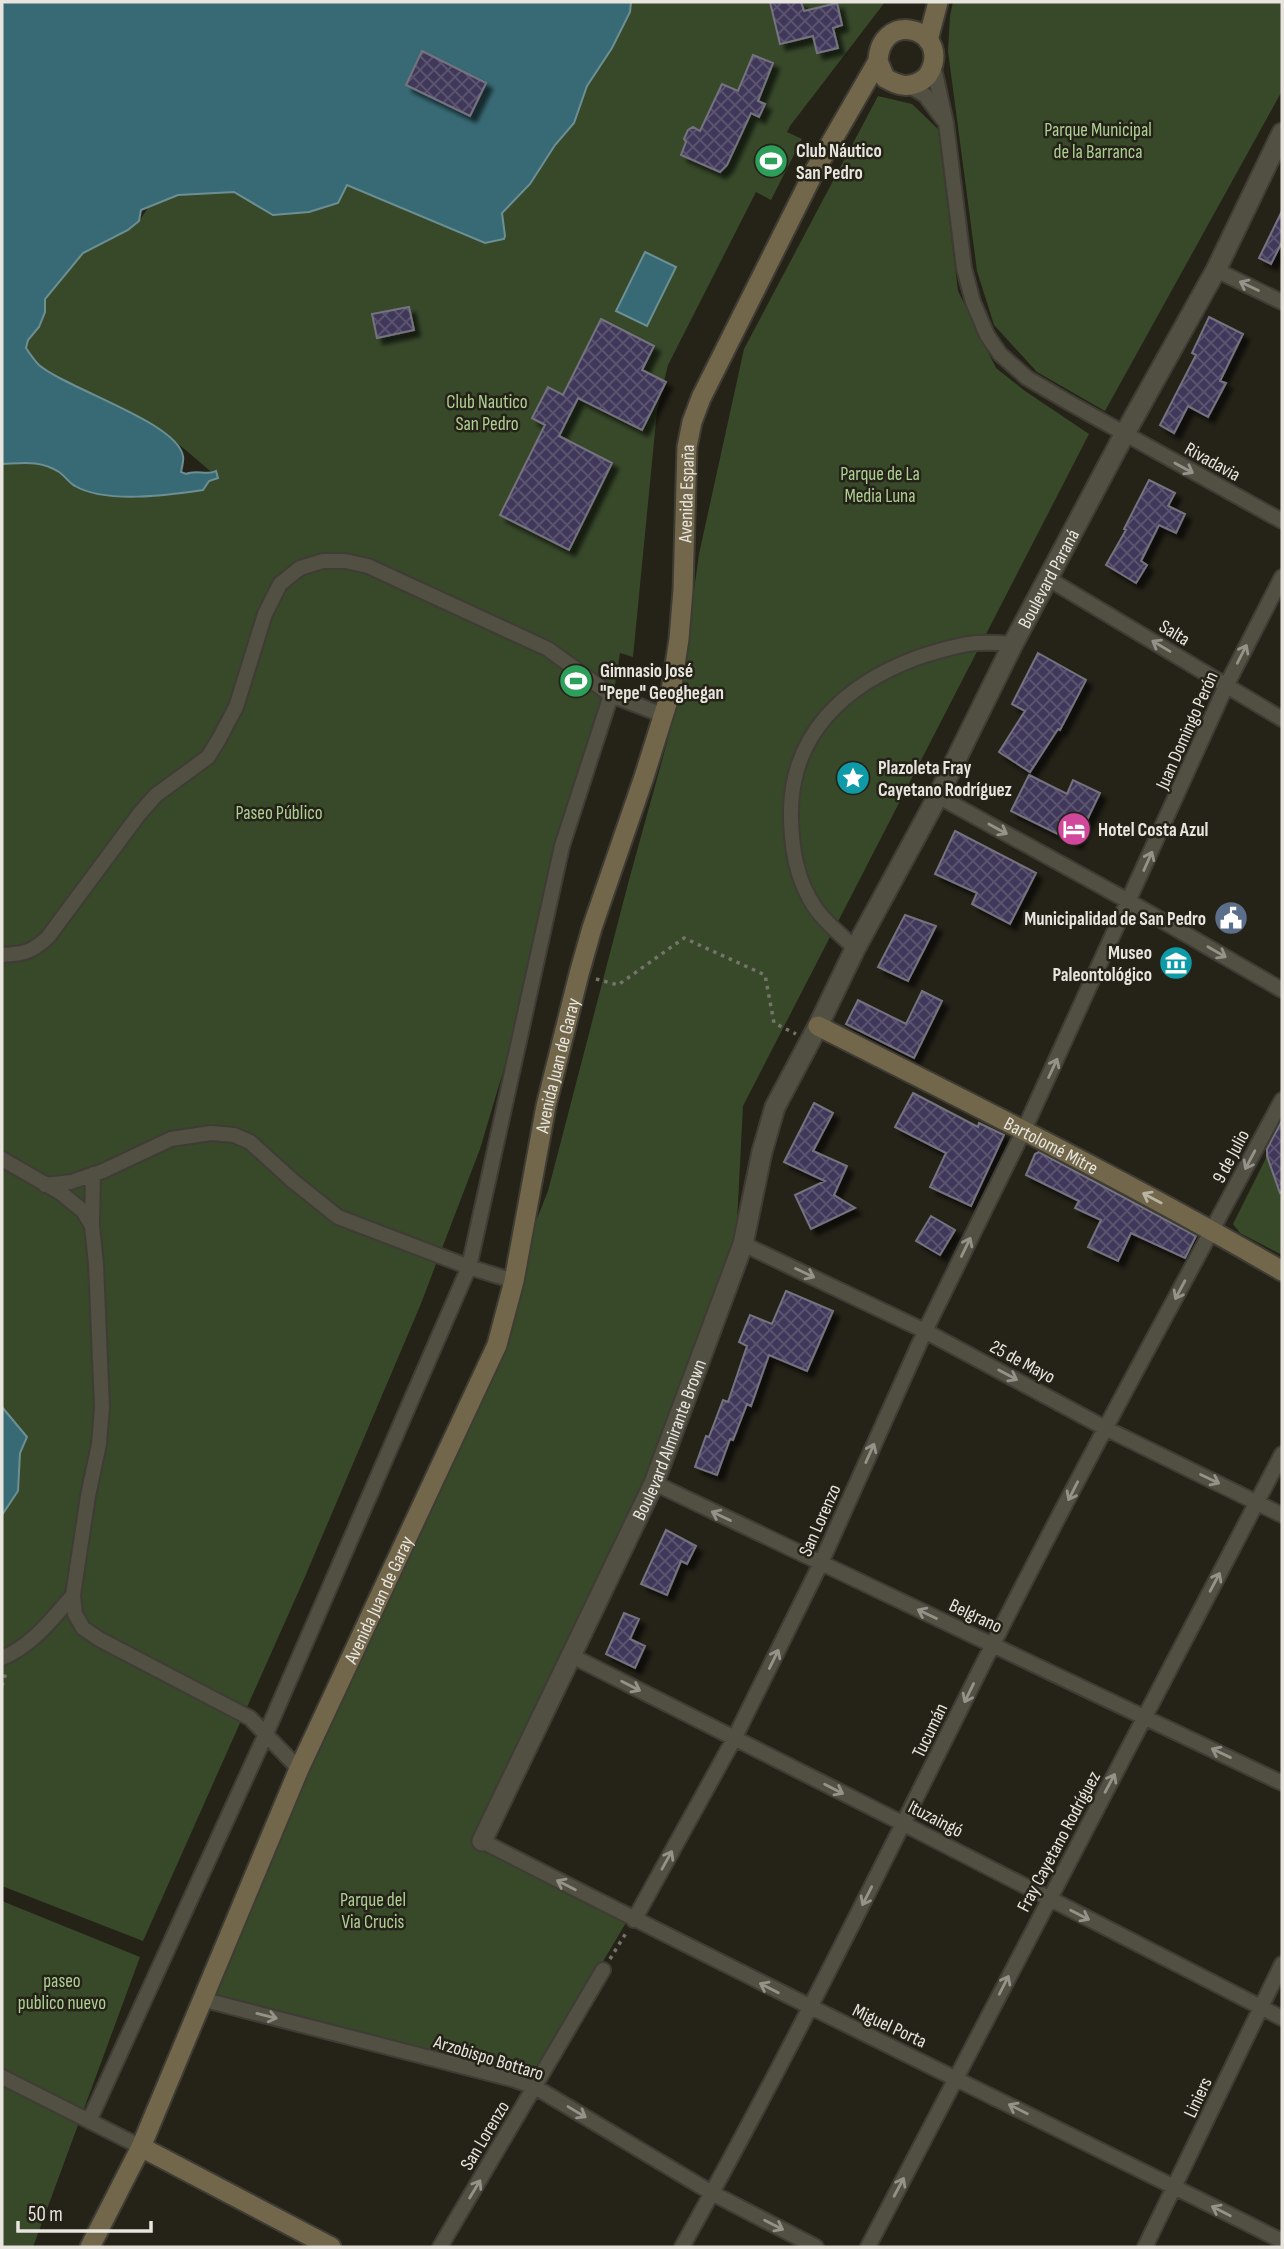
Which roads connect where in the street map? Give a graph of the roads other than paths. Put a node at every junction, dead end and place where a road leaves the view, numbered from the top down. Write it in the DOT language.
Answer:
graph roads {
  1 [pos="928,2"];
  2 [pos="939,2"];
  3 [pos="904,29"];
  4 [pos="928,40"];
  5 [pos="933,64"];
  6 [pos="881,69"];
  7 [pos="910,86"];
  8 [pos="946,123"];
  9 [pos="1282,133"];
  10 [pos="1216,270"];
  11 [pos="1282,302"];
  12 [pos="1124,435"];
  13 [pos="1282,521"];
  14 [pos="1282,577"];
  15 [pos="1047,578"];
  16 [pos="1013,644"];
  17 [pos="1226,686"];
  18 [pos="611,695"];
  19 [pos="663,715"];
  20 [pos="1282,719"];
  21 [pos="938,796"];
  22 [pos="1130,902"];
  23 [pos="592,928"];
  24 [pos="855,949"];
  25 [pos="2,955"];
  26 [pos="1282,990"];
  27 [pos="814,1034"];
  28 [pos="1282,1100"];
  29 [pos="1024,1130"];
  30 [pos="2,1159"];
  31 [pos="93,1174"];
  32 [pos="46,1185"];
  33 [pos="92,1226"];
  34 [pos="1212,1230"];
  35 [pos="743,1244"];
  36 [pos="469,1267"];
  37 [pos="1282,1271"];
  38 [pos="514,1281"];
  39 [pos="925,1331"];
  40 [pos="1105,1428"];
  41 [pos="1282,1454"];
  42 [pos="654,1483"];
  43 [pos="1257,1502"];
  44 [pos="1282,1516"];
  45 [pos="820,1565"];
  46 [pos="73,1595"];
  47 [pos="993,1644"];
  48 [pos="570,1655"];
  49 [pos="2,1658"];
  50 [pos="1145,1716"];
  51 [pos="265,1736"];
  52 [pos="734,1739"];
  53 [pos="299,1769"];
  54 [pos="1282,1783"];
  55 [pos="904,1824"];
  56 [pos="482,1841"];
  57 [pos="1049,1899"];
  58 [pos="634,1920"];
  59 [pos="1282,1964"];
  60 [pos="603,1970"];
  61 [pos="201,1999"];
  62 [pos="1261,2007"];
  63 [pos="809,2008"];
  64 [pos="1282,2018"];
  65 [pos="2,2077"];
  66 [pos="956,2078"];
  67 [pos="535,2088"];
  68 [pos="89,2121"];
  69 [pos="141,2147"];
  70 [pos="1175,2188"];
  71 [pos="712,2193"];
  72 [pos="1282,2241"];
  73 [pos="90,2247"];
  74 [pos="331,2247"];
  75 [pos="440,2247"];
  76 [pos="682,2247"];
  77 [pos="816,2247"];
  78 [pos="868,2247"];
  79 [pos="1146,2247"];
  1 -- 3 [label="main road, Avenida España"];
  2 -- 4 [label="main road"];
  3 -- 4 [label="main road"];
  3 -- 6 [label="main road, Avenida España"];
  4 -- 5 [label="main road"];
  5 -- 7 [label="main road"];
  5 -- 8 [label="street"];
  6 -- 7 [label="main road"];
  6 -- 19 [label="main road, Avenida España"];
  7 -- 8 [label="street"];
  8 -- 12 [label="street, Rivadavia"];
  9 -- 10 [label="street, Boulevard Paraná"];
  11 -- 10 [label="street, one-way"];
  10 -- 12 [label="street, Boulevard Paraná"];
  12 -- 13 [label="street, Rivadavia, one-way"];
  12 -- 15 [label="street, Boulevard Paraná"];
  17 -- 14 [label="street, Juan Domingo Perón, one-way"];
  15 -- 16 [label="street, Boulevard Paraná"];
  17 -- 15 [label="street, Salta, one-way"];
  16 -- 21 [label="street, Boulevard Paraná"];
  16 -- 24 [label="street"];
  17 -- 20 [label="street, Salta"];
  22 -- 17 [label="street, Juan Domingo Perón, one-way"];
  18 -- 19 [label="street"];
  18 -- 25 [label="street"];
  18 -- 36 [label="street"];
  19 -- 23 [label="main road, Avenida España"];
  21 -- 22 [label="street, one-way"];
  21 -- 24 [label="street, Boulevard Paraná"];
  22 -- 26 [label="street, one-way"];
  29 -- 22 [label="street, Juan Domingo Perón, one-way"];
  23 -- 38 [label="main road, Avenida Juan de Garay"];
  24 -- 27 [label="street, Boulevard Paraná"];
  27 -- 29 [label="main road, Bartolomé Mitre"];
  27 -- 35 [label="street, Boulevard Almirante Brown"];
  28 -- 34 [label="street, 9 de Julio, one-way"];
  34 -- 29 [label="main road, Bartolomé Mitre, one-way"];
  39 -- 29 [label="street, San Lorenzo, one-way"];
  30 -- 32 [label="street"];
  31 -- 32 [label="street"];
  31 -- 33 [label="street"];
  31 -- 36 [label="street"];
  32 -- 33 [label="street"];
  33 -- 46 [label="street"];
  34 -- 37 [label="main road, Bartolomé Mitre"];
  34 -- 40 [label="street, Tucumán, one-way"];
  35 -- 39 [label="street, 25 de Mayo, one-way"];
  35 -- 42 [label="street, Boulevard Almirante Brown"];
  36 -- 38 [label="street"];
  36 -- 51 [label="street"];
  38 -- 53 [label="main road, Avenida Juan de Garay"];
  39 -- 40 [label="street, 25 de Mayo, one-way"];
  45 -- 39 [label="street, San Lorenzo, one-way"];
  40 -- 43 [label="street, 25 de Mayo, one-way"];
  40 -- 47 [label="street, Tucumán, one-way"];
  41 -- 43 [label="street, Fray Cayetano Rodríguez"];
  45 -- 42 [label="street, Belgrano, one-way"];
  42 -- 48 [label="street, Boulevard Almirante Brown"];
  43 -- 44 [label="street, 25 de Mayo"];
  50 -- 43 [label="street, Fray Cayetano Rodríguez, one-way"];
  47 -- 45 [label="street, Belgrano, one-way"];
  52 -- 45 [label="street, San Lorenzo, one-way"];
  46 -- 49 [label="street"];
  46 -- 51 [label="street"];
  47 -- 50 [label="street, Belgrano"];
  47 -- 55 [label="street, Tucumán, one-way"];
  48 -- 52 [label="street, Ituzaingó, one-way"];
  48 -- 56 [label="street, Boulevard Almirante Brown"];
  54 -- 50 [label="street, Belgrano, one-way"];
  57 -- 50 [label="street, Fray Cayetano Rodríguez, one-way"];
  51 -- 53 [label="street"];
  51 -- 68 [label="street"];
  52 -- 55 [label="street, Ituzaingó, one-way"];
  58 -- 52 [label="street, San Lorenzo, one-way"];
  53 -- 61 [label="main road, Avenida Juan de Garay"];
  55 -- 57 [label="street, Ituzaingó"];
  55 -- 63 [label="street, Tucumán, one-way"];
  58 -- 56 [label="street, Miguel Porta, one-way"];
  57 -- 62 [label="street, Ituzaingó, one-way"];
  66 -- 57 [label="street, Fray Cayetano Rodríguez, one-way"];
  63 -- 58 [label="street, Miguel Porta, one-way"];
  59 -- 62 [label="street, Liniers"];
  60 -- 67 [label="street, San Lorenzo"];
  61 -- 67 [label="street, Arzobispo Bottaro, one-way"];
  61 -- 69 [label="main road, Avenida Juan de Garay"];
  62 -- 64 [label="street, Ituzaingó"];
  62 -- 70 [label="street, Liniers"];
  63 -- 66 [label="street, Miguel Porta"];
  63 -- 71 [label="street, Tucumán"];
  65 -- 68 [label="street"];
  70 -- 66 [label="street, Miguel Porta, one-way"];
  78 -- 66 [label="street, Fray Cayetano Rodríguez, one-way"];
  67 -- 71 [label="street, Arzobispo Bottaro, one-way"];
  75 -- 67 [label="street, San Lorenzo, one-way"];
  68 -- 69 [label="street"];
  69 -- 73 [label="main road, Avenida Juan de Garay"];
  69 -- 74 [label="main road"];
  72 -- 70 [label="street, Miguel Porta, one-way"];
  70 -- 79 [label="street, Liniers"];
  71 -- 76 [label="street, Tucumán"];
  71 -- 77 [label="street, Arzobispo Bottaro, one-way"];
}
